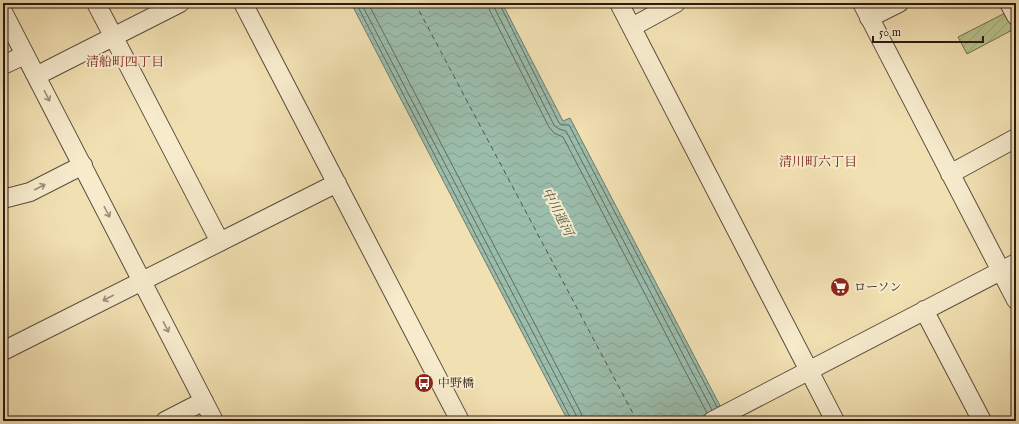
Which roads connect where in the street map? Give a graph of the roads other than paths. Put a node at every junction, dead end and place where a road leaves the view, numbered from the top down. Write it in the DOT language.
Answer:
graph roads {
  1 [pos="96,3"];
  2 [pos="180,3"];
  3 [pos="243,3"];
  4 [pos="619,3"];
  5 [pos="676,3"];
  6 [pos="899,3"];
  7 [pos="1009,3"];
  8 [pos="866,11"];
  9 [pos="3,12"];
  10 [pos="1016,16"];
  11 [pos="632,27"];
  12 [pos="114,37"];
  13 [pos="25,55"];
  14 [pos="3,65"];
  15 [pos="36,76"];
  16 [pos="1016,138"];
  17 [pos="82,165"];
  18 [pos="950,174"];
  19 [pos="336,183"];
  20 [pos="3,199"];
  21 [pos="220,242"];
  22 [pos="1008,267"];
  23 [pos="143,280"];
  24 [pos="1016,300"];
  25 [pos="924,310"];
  26 [pos="3,351"];
  27 [pos="809,371"];
  28 [pos="204,401"];
  29 [pos="165,421"];
  30 [pos="214,421"];
  31 [pos="460,421"];
  32 [pos="712,421"];
  33 [pos="835,421"];
  34 [pos="982,421"];
  1 -- 12 [label="street"];
  2 -- 12 [label="street"];
  3 -- 19 [label="street"];
  4 -- 11 [label="street"];
  5 -- 11 [label="street"];
  6 -- 8 [label="street"];
  7 -- 10 [label="street"];
  8 -- 18 [label="street"];
  9 -- 13 [label="street"];
  11 -- 27 [label="street"];
  12 -- 15 [label="street"];
  12 -- 21 [label="street"];
  13 -- 14 [label="street"];
  13 -- 15 [label="street"];
  15 -- 17 [label="street, one-way"];
  16 -- 18 [label="street"];
  20 -- 17 [label="street, one-way"];
  17 -- 23 [label="street, one-way"];
  18 -- 22 [label="street"];
  19 -- 21 [label="street"];
  19 -- 31 [label="street"];
  21 -- 23 [label="street"];
  22 -- 24 [label="street"];
  22 -- 25 [label="street"];
  23 -- 26 [label="street, one-way"];
  23 -- 28 [label="street, one-way"];
  25 -- 27 [label="street"];
  25 -- 34 [label="street"];
  27 -- 32 [label="street"];
  27 -- 33 [label="street"];
  28 -- 29 [label="street"];
  28 -- 30 [label="street"];
}
